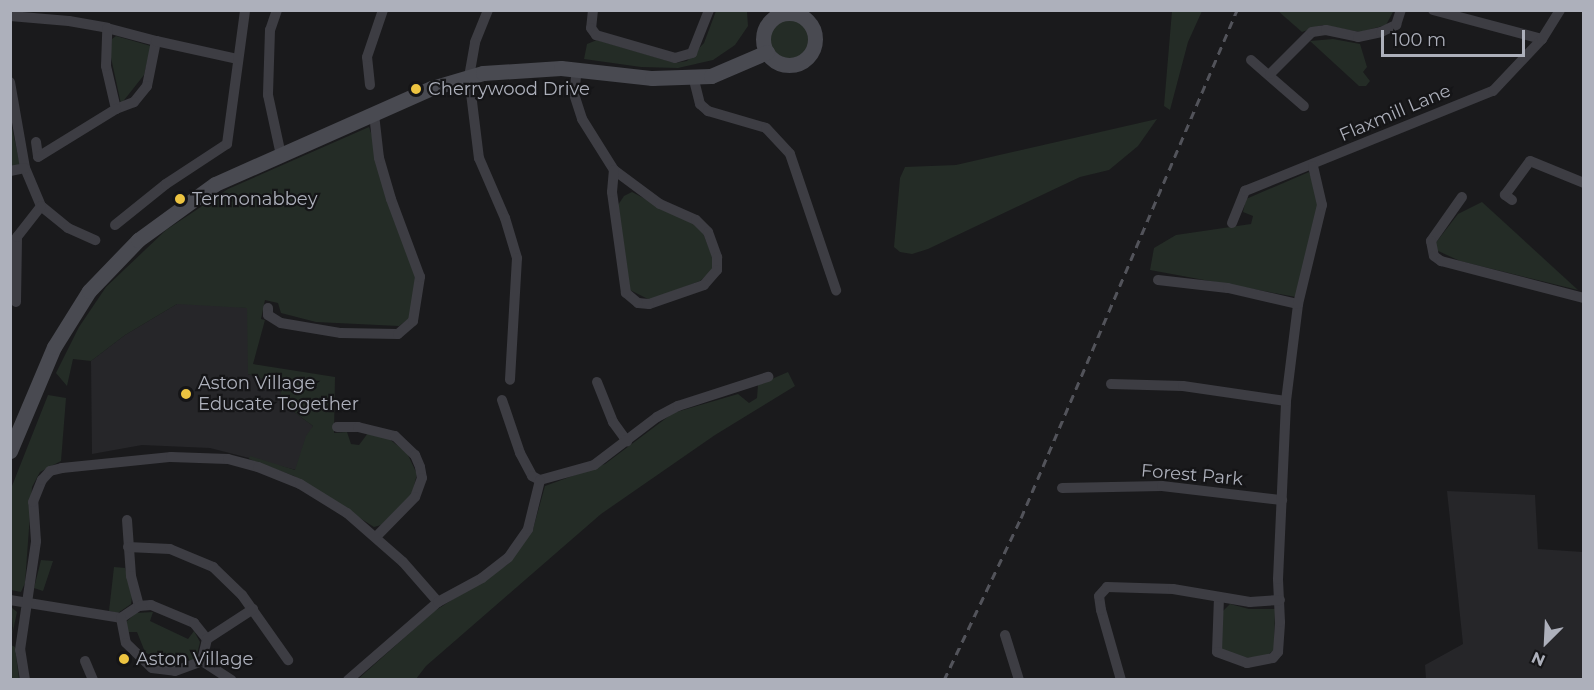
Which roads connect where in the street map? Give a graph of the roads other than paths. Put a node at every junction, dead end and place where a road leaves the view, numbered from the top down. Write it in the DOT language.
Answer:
graph roads {
  1 [pos="245,10"];
  2 [pos="277,10"];
  3 [pos="383,10"];
  4 [pos="488,10"];
  5 [pos="593,10"];
  6 [pos="709,10"];
  7 [pos="762,10"];
  8 [pos="1401,10"];
  9 [pos="1433,10"];
  10 [pos="1560,10"];
  11 [pos="791,12"];
  12 [pos="10,16"];
  13 [pos="107,28"];
  14 [pos="765,31"];
  15 [pos="1542,39"];
  16 [pos="156,41"];
  17 [pos="767,52"];
  18 [pos="238,59"];
  19 [pos="1251,60"];
  20 [pos="577,69"];
  21 [pos="1270,74"];
  22 [pos="693,76"];
  23 [pos="469,77"];
  24 [pos="10,82"];
  25 [pos="370,85"];
  26 [pos="1304,106"];
  27 [pos="116,109"];
  28 [pos="374,114"];
  29 [pos="36,142"];
  30 [pos="281,155"];
  31 [pos="1313,166"];
  32 [pos="25,168"];
  33 [pos="614,170"];
  34 [pos="10,171"];
  35 [pos="1584,183"];
  36 [pos="1462,197"];
  37 [pos="1512,200"];
  38 [pos="41,206"];
  39 [pos="1232,223"];
  40 [pos="114,225"];
  41 [pos="95,240"];
  42 [pos="1158,280"];
  43 [pos="836,290"];
  44 [pos="1584,298"];
  45 [pos="16,302"];
  46 [pos="1298,304"];
  47 [pos="268,308"];
  48 [pos="768,377"];
  49 [pos="510,380"];
  50 [pos="597,382"];
  51 [pos="1111,384"];
  52 [pos="502,400"];
  53 [pos="1286,401"];
  54 [pos="337,427"];
  55 [pos="627,441"];
  56 [pos="10,451"];
  57 [pos="540,480"];
  58 [pos="1062,488"];
  59 [pos="1282,500"];
  60 [pos="127,520"];
  61 [pos="376,537"];
  62 [pos="128,547"];
  63 [pos="1219,597"];
  64 [pos="10,600"];
  65 [pos="1280,600"];
  66 [pos="25,601"];
  67 [pos="438,602"];
  68 [pos="139,606"];
  69 [pos="253,609"];
  70 [pos="121,618"];
  71 [pos="1005,635"];
  72 [pos="207,639"];
  73 [pos="288,660"];
  74 [pos="85,661"];
  75 [pos="202,661"];
  76 [pos="152,668"];
  77 [pos="25,680"];
  78 [pos="93,680"];
  79 [pos="146,680"];
  80 [pos="231,680"];
  81 [pos="348,680"];
  82 [pos="1019,680"];
  83 [pos="1121,680"];
  1 -- 18 [label="street"];
  2 -- 30 [label="street"];
  3 -- 25 [label="street"];
  4 -- 23 [label="street"];
  5 -- 6 [label="street"];
  7 -- 14 [label="street"];
  8 -- 21 [label="street"];
  9 -- 15 [label="street"];
  10 -- 15 [label="street, Flaxmill Lane"];
  11 -- 14 [label="street"];
  11 -- 17 [label="street"];
  12 -- 13 [label="street"];
  13 -- 16 [label="street"];
  13 -- 27 [label="street"];
  14 -- 17 [label="street"];
  15 -- 31 [label="street, Flaxmill Lane"];
  16 -- 18 [label="street"];
  16 -- 27 [label="street"];
  17 -- 22 [label="street"];
  18 -- 40 [label="street"];
  19 -- 21 [label="street"];
  20 -- 22 [label="street"];
  20 -- 23 [label="street"];
  20 -- 33 [label="street"];
  21 -- 26 [label="street"];
  22 -- 43 [label="street"];
  23 -- 28 [label="street"];
  23 -- 49 [label="street"];
  24 -- 32 [label="street"];
  27 -- 29 [label="street"];
  28 -- 30 [label="street"];
  28 -- 47 [label="street"];
  30 -- 56 [label="street"];
  31 -- 39 [label="street, Flaxmill Lane"];
  31 -- 46 [label="street"];
  32 -- 34 [label="street"];
  32 -- 38 [label="street"];
  33 -- 33 [label="street"];
  35 -- 37 [label="street"];
  36 -- 44 [label="street"];
  38 -- 41 [label="street"];
  38 -- 45 [label="street"];
  42 -- 46 [label="street"];
  46 -- 53 [label="street"];
  48 -- 55 [label="street"];
  50 -- 55 [label="street"];
  51 -- 53 [label="street"];
  52 -- 57 [label="street"];
  53 -- 59 [label="street"];
  54 -- 61 [label="street"];
  55 -- 57 [label="street"];
  57 -- 67 [label="street"];
  58 -- 59 [label="street, Forest Park"];
  59 -- 65 [label="street"];
  60 -- 62 [label="street"];
  61 -- 66 [label="street"];
  61 -- 67 [label="street"];
  62 -- 68 [label="street"];
  62 -- 69 [label="street"];
  63 -- 65 [label="street"];
  63 -- 65 [label="street"];
  63 -- 83 [label="street"];
  64 -- 66 [label="street"];
  66 -- 70 [label="street"];
  66 -- 77 [label="street"];
  67 -- 81 [label="street"];
  68 -- 70 [label="street"];
  68 -- 72 [label="street"];
  69 -- 72 [label="street"];
  69 -- 73 [label="street"];
  70 -- 76 [label="street"];
  71 -- 82 [label="street"];
  72 -- 75 [label="street"];
  74 -- 78 [label="street"];
  75 -- 76 [label="street"];
  75 -- 80 [label="street"];
  76 -- 79 [label="street"];
}
